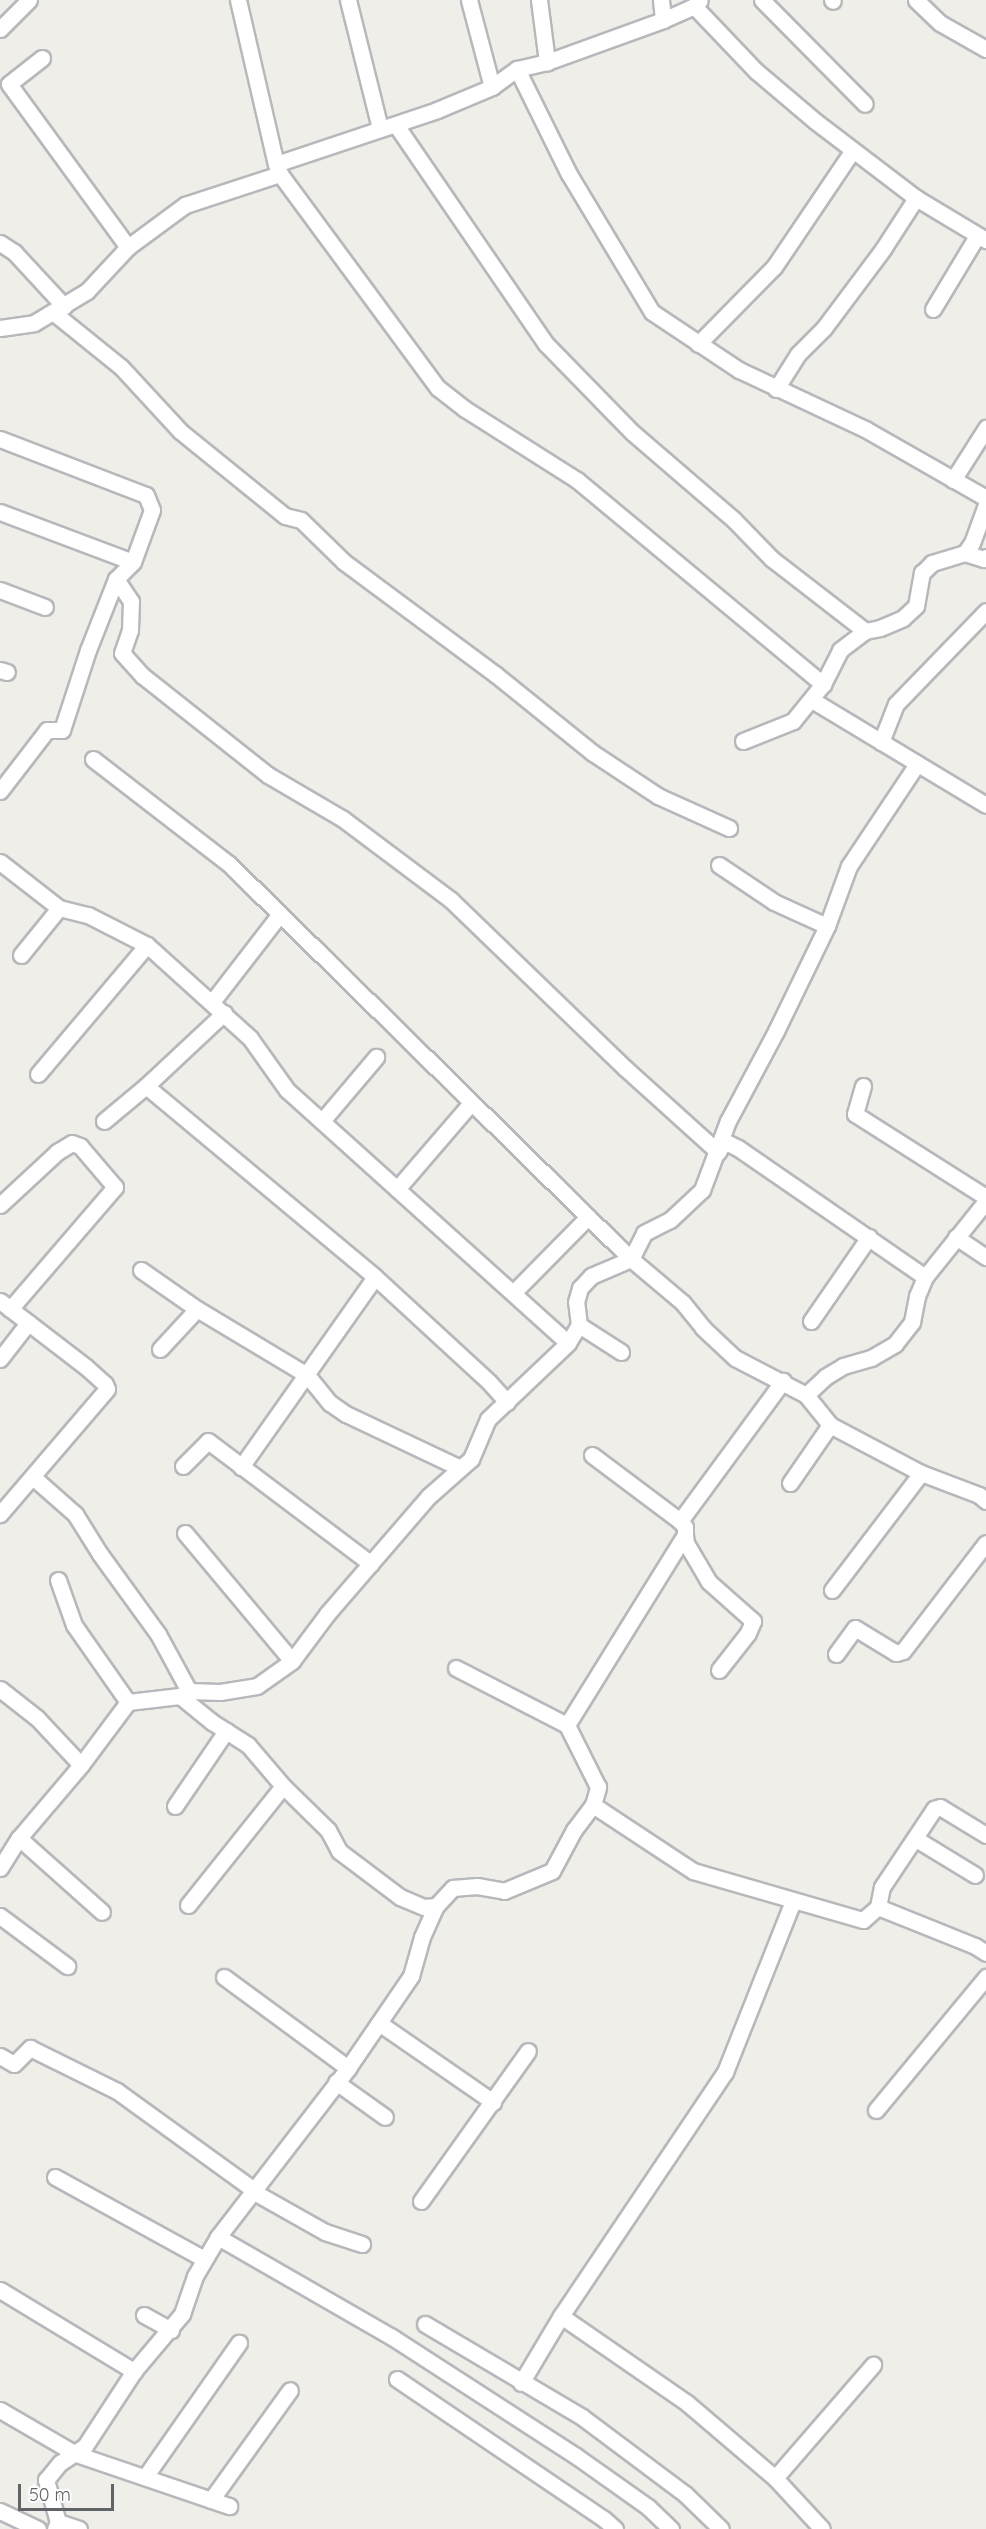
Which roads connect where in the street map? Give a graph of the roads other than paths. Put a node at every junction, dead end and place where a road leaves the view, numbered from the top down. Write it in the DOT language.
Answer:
graph roads {
  1 [pos="29,0"];
  2 [pos="238,0"];
  3 [pos="348,0"];
  4 [pos="469,0"];
  5 [pos="539,0"];
  6 [pos="661,0"];
  7 [pos="762,0"];
  8 [pos="916,0"];
  9 [pos="697,3"];
  10 [pos="663,20"];
  11 [pos="0,29"];
  12 [pos="986,49"];
  13 [pos="42,58"];
  14 [pos="547,62"];
  15 [pos="517,69"];
  16 [pos="492,87"];
  17 [pos="865,104"];
  18 [pos="396,124"];
  19 [pos="380,128"];
  20 [pos="854,150"];
  21 [pos="278,169"];
  22 [pos="916,198"];
  23 [pos="981,238"];
  24 [pos="0,243"];
  25 [pos="128,247"];
  26 [pos="59,309"];
  27 [pos="933,309"];
  28 [pos="0,328"];
  29 [pos="698,344"];
  30 [pos="776,389"];
  31 [pos="986,428"];
  32 [pos="0,439"];
  33 [pos="953,480"];
  34 [pos="986,498"];
  35 [pos="986,505"];
  36 [pos="0,512"];
  37 [pos="965,553"];
  38 [pos="986,557"];
  39 [pos="133,562"];
  40 [pos="116,579"];
  41 [pos="0,590"];
  42 [pos="45,608"];
  43 [pos="986,611"];
  44 [pos="865,631"];
  45 [pos="823,684"];
  46 [pos="812,700"];
  47 [pos="743,741"];
  48 [pos="881,742"];
  49 [pos="93,759"];
  50 [pos="917,764"];
  51 [pos="0,791"];
  52 [pos="986,806"];
  53 [pos="729,828"];
  54 [pos="0,862"];
  55 [pos="719,865"];
  56 [pos="59,908"];
  57 [pos="280,915"];
  58 [pos="826,926"];
  59 [pos="147,945"];
  60 [pos="21,955"];
  61 [pos="212,1002"];
  62 [pos="224,1012"];
  63 [pos="376,1056"];
  64 [pos="38,1074"];
  65 [pos="146,1086"];
  66 [pos="863,1086"];
  67 [pos="471,1103"];
  68 [pos="104,1121"];
  69 [pos="322,1121"];
  70 [pos="718,1152"];
  71 [pos="397,1189"];
  72 [pos="986,1199"];
  73 [pos="0,1205"];
  74 [pos="588,1217"];
  75 [pos="956,1237"];
  76 [pos="869,1238"];
  77 [pos="986,1257"];
  78 [pos="631,1259"];
  79 [pos="141,1270"];
  80 [pos="375,1277"];
  81 [pos="925,1277"];
  82 [pos="513,1293"];
  83 [pos="5,1305"];
  84 [pos="197,1309"];
  85 [pos="810,1322"];
  86 [pos="28,1323"];
  87 [pos="579,1325"];
  88 [pos="568,1343"];
  89 [pos="160,1349"];
  90 [pos="621,1352"];
  91 [pos="0,1359"];
  92 [pos="307,1375"];
  93 [pos="783,1381"];
  94 [pos="806,1395"];
  95 [pos="507,1402"];
  96 [pos="830,1425"];
  97 [pos="592,1455"];
  98 [pos="183,1466"];
  99 [pos="242,1467"];
  100 [pos="460,1468"];
  101 [pos="921,1473"];
  102 [pos="34,1478"];
  103 [pos="790,1483"];
  104 [pos="984,1493"];
  105 [pos="0,1514"];
  106 [pos="683,1528"];
  107 [pos="185,1533"];
  108 [pos="986,1543"];
  109 [pos="371,1564"];
  110 [pos="58,1580"];
  111 [pos="832,1590"];
  112 [pos="836,1654"];
  113 [pos="292,1661"];
  114 [pos="456,1668"];
  115 [pos="720,1670"];
  116 [pos="0,1689"];
  117 [pos="185,1694"];
  118 [pos="128,1702"];
  119 [pos="567,1725"];
  120 [pos="226,1731"];
  121 [pos="81,1765"];
  122 [pos="283,1786"];
  123 [pos="593,1805"];
  124 [pos="175,1806"];
  125 [pos="986,1835"];
  126 [pos="19,1838"];
  127 [pos="916,1839"];
  128 [pos="0,1868"];
  129 [pos="975,1875"];
  130 [pos="793,1901"];
  131 [pos="188,1905"];
  132 [pos="436,1906"];
  133 [pos="878,1907"];
  134 [pos="102,1912"];
  135 [pos="0,1916"];
  136 [pos="986,1953"];
  137 [pos="67,1966"];
  138 [pos="224,1977"];
  139 [pos="986,1977"];
  140 [pos="378,2023"];
  141 [pos="528,2051"];
  142 [pos="0,2056"];
  143 [pos="348,2068"];
  144 [pos="336,2082"];
  145 [pos="493,2102"];
  146 [pos="876,2110"];
  147 [pos="385,2117"];
  148 [pos="55,2177"];
  149 [pos="254,2192"];
  150 [pos="421,2201"];
  151 [pos="218,2237"];
  152 [pos="362,2244"];
  153 [pos="204,2259"];
  154 [pos="0,2290"];
  155 [pos="144,2315"];
  156 [pos="561,2316"];
  157 [pos="425,2324"];
  158 [pos="171,2330"];
  159 [pos="239,2343"];
  160 [pos="873,2365"];
  161 [pos="134,2372"];
  162 [pos="397,2379"];
  163 [pos="521,2383"];
  164 [pos="290,2390"];
  165 [pos="0,2410"];
  166 [pos="75,2454"];
  167 [pos="145,2477"];
  168 [pos="775,2478"];
  169 [pos="211,2500"];
  170 [pos="230,2506"];
  171 [pos="0,2511"];
  172 [pos="56,2525"];
  173 [pos="38,2529"];
  174 [pos="79,2529"];
  175 [pos="615,2529"];
  176 [pos="671,2529"];
  177 [pos="721,2529"];
  178 [pos="822,2529"];
  1 -- 11 [label="street"];
  2 -- 21 [label="street"];
  3 -- 19 [label="street"];
  4 -- 16 [label="street"];
  5 -- 14 [label="street"];
  6 -- 10 [label="street"];
  7 -- 17 [label="street"];
  8 -- 12 [label="street"];
  9 -- 10 [label="street"];
  9 -- 20 [label="street"];
  10 -- 14 [label="street"];
  13 -- 25 [label="street"];
  14 -- 15 [label="street"];
  15 -- 16 [label="street"];
  15 -- 29 [label="street"];
  16 -- 18 [label="street"];
  18 -- 19 [label="street"];
  18 -- 44 [label="street"];
  19 -- 21 [label="street"];
  20 -- 22 [label="street"];
  20 -- 29 [label="street"];
  21 -- 25 [label="street"];
  21 -- 45 [label="street"];
  22 -- 23 [label="street"];
  22 -- 30 [label="street"];
  23 -- 27 [label="street"];
  24 -- 26 [label="street"];
  25 -- 26 [label="street"];
  26 -- 28 [label="street"];
  26 -- 53 [label="street"];
  29 -- 30 [label="street"];
  30 -- 33 [label="street"];
  31 -- 33 [label="street"];
  32 -- 39 [label="street"];
  33 -- 34 [label="street"];
  35 -- 37 [label="street"];
  36 -- 39 [label="street"];
  37 -- 38 [label="street"];
  37 -- 44 [label="street"];
  39 -- 40 [label="street"];
  40 -- 51 [label="street"];
  40 -- 70 [label="street"];
  41 -- 42 [label="street"];
  43 -- 48 [label="street"];
  44 -- 45 [label="street"];
  45 -- 46 [label="street"];
  46 -- 47 [label="street"];
  46 -- 48 [label="street"];
  48 -- 50 [label="street"];
  49 -- 57 [label="street"];
  50 -- 52 [label="street"];
  50 -- 58 [label="street"];
  54 -- 56 [label="street"];
  55 -- 58 [label="street"];
  56 -- 59 [label="street"];
  56 -- 60 [label="street"];
  57 -- 61 [label="street"];
  57 -- 67 [label="street"];
  58 -- 70 [label="street"];
  59 -- 61 [label="street"];
  59 -- 64 [label="street"];
  61 -- 62 [label="street"];
  62 -- 65 [label="street"];
  62 -- 69 [label="street"];
  63 -- 69 [label="street"];
  65 -- 68 [label="street"];
  65 -- 80 [label="street"];
  66 -- 72 [label="street"];
  67 -- 71 [label="street"];
  67 -- 74 [label="street"];
  69 -- 71 [label="street"];
  70 -- 76 [label="street"];
  70 -- 78 [label="street"];
  71 -- 82 [label="street"];
  72 -- 75 [label="street"];
  73 -- 83 [label="street"];
  74 -- 78 [label="street"];
  74 -- 82 [label="street"];
  75 -- 77 [label="street"];
  75 -- 81 [label="street"];
  76 -- 81 [label="street"];
  76 -- 85 [label="street"];
  78 -- 87 [label="street"];
  78 -- 93 [label="street"];
  79 -- 84 [label="street"];
  80 -- 92 [label="street"];
  80 -- 95 [label="street"];
  81 -- 94 [label="street"];
  82 -- 88 [label="street"];
  83 -- 86 [label="street"];
  84 -- 89 [label="street"];
  84 -- 92 [label="street"];
  86 -- 91 [label="street"];
  86 -- 102 [label="street"];
  87 -- 88 [label="street"];
  87 -- 90 [label="street"];
  88 -- 95 [label="street"];
  92 -- 99 [label="street"];
  92 -- 100 [label="street"];
  93 -- 94 [label="street"];
  93 -- 106 [label="street"];
  94 -- 96 [label="street"];
  95 -- 100 [label="street"];
  96 -- 101 [label="street"];
  96 -- 103 [label="street"];
  97 -- 106 [label="street"];
  98 -- 99 [label="street"];
  99 -- 109 [label="street"];
  100 -- 109 [label="street"];
  101 -- 104 [label="street"];
  101 -- 111 [label="street"];
  102 -- 105 [label="street"];
  102 -- 117 [label="street"];
  106 -- 115 [label="street"];
  106 -- 119 [label="street"];
  107 -- 113 [label="street"];
  108 -- 112 [label="street"];
  109 -- 113 [label="street"];
  110 -- 118 [label="street"];
  113 -- 117 [label="street"];
  114 -- 119 [label="street"];
  116 -- 121 [label="street"];
  117 -- 118 [label="street"];
  117 -- 120 [label="street"];
  118 -- 121 [label="street"];
  119 -- 123 [label="street"];
  120 -- 122 [label="street"];
  120 -- 124 [label="street"];
  121 -- 126 [label="street"];
  122 -- 131 [label="street"];
  122 -- 132 [label="street"];
  123 -- 130 [label="street"];
  123 -- 132 [label="street"];
  125 -- 127 [label="street"];
  126 -- 128 [label="street"];
  126 -- 134 [label="street"];
  127 -- 129 [label="street"];
  127 -- 133 [label="street"];
  130 -- 133 [label="street"];
  130 -- 156 [label="street"];
  132 -- 140 [label="street"];
  133 -- 136 [label="street"];
  135 -- 137 [label="street"];
  138 -- 143 [label="street"];
  139 -- 146 [label="street"];
  140 -- 143 [label="street"];
  140 -- 145 [label="street"];
  141 -- 145 [label="street"];
  142 -- 149 [label="street"];
  143 -- 144 [label="street"];
  144 -- 147 [label="street"];
  144 -- 149 [label="street"];
  145 -- 150 [label="street"];
  148 -- 153 [label="street"];
  149 -- 151 [label="street"];
  149 -- 152 [label="street"];
  151 -- 153 [label="street"];
  151 -- 176 [label="street"];
  153 -- 158 [label="street"];
  154 -- 161 [label="street"];
  155 -- 158 [label="street"];
  156 -- 163 [label="street"];
  156 -- 168 [label="street"];
  157 -- 163 [label="street"];
  158 -- 161 [label="street"];
  159 -- 167 [label="street"];
  160 -- 168 [label="street"];
  161 -- 166 [label="street"];
  162 -- 175 [label="street"];
  163 -- 177 [label="street"];
  164 -- 169 [label="street"];
  165 -- 166 [label="street"];
  166 -- 167 [label="street"];
  166 -- 172 [label="street"];
  167 -- 169 [label="street"];
  168 -- 178 [label="street"];
  169 -- 170 [label="street"];
  171 -- 173 [label="street"];
  172 -- 174 [label="street"];
}
